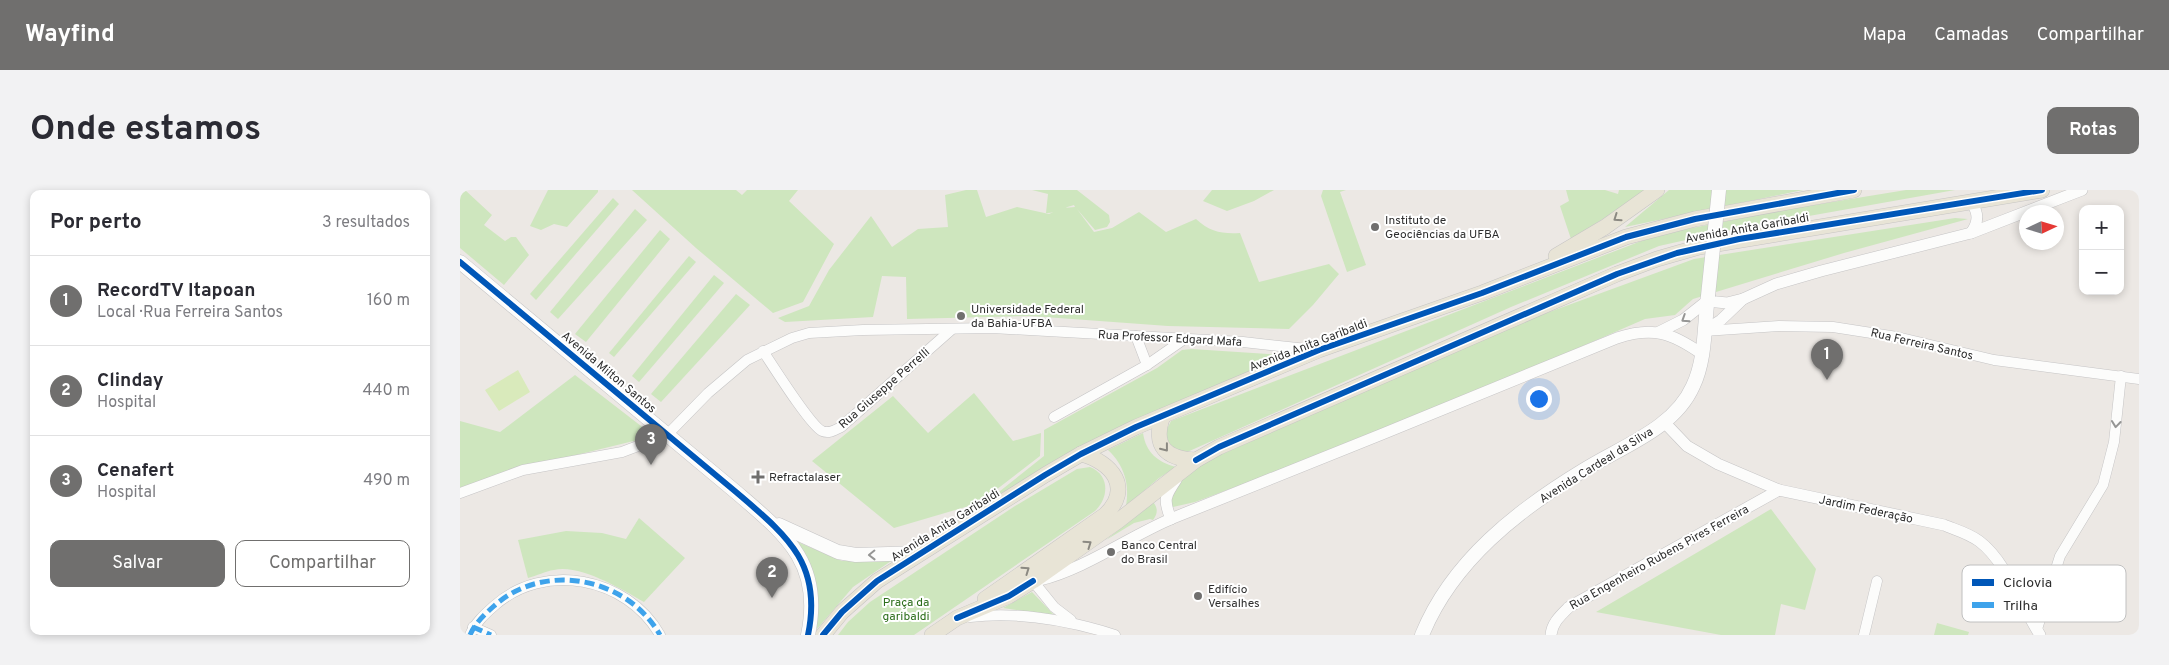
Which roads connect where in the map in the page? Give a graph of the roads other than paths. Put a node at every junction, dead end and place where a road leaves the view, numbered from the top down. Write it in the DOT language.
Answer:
graph roads {
  1 [pos="1657,190"];
  2 [pos="1719,190"];
  3 [pos="1854,190"];
  4 [pos="2042,190"];
  5 [pos="2082,190"];
  6 [pos="1971,202"];
  7 [pos="1971,233"];
  8 [pos="460,262"];
  9 [pos="1517,278"];
  10 [pos="1707,298"];
  11 [pos="1743,299"];
  12 [pos="950,330"];
  13 [pos="1704,331"];
  14 [pos="1659,332"];
  15 [pos="1136,336"];
  16 [pos="1183,340"];
  17 [pos="1319,350"];
  18 [pos="763,351"];
  19 [pos="1702,354"];
  20 [pos="1147,365"];
  21 [pos="2121,376"];
  22 [pos="2139,379"];
  23 [pos="1163,416"];
  24 [pos="1054,417"];
  25 [pos="1664,423"];
  26 [pos="667,435"];
  27 [pos="1081,454"];
  28 [pos="1196,460"];
  29 [pos="1182,471"];
  30 [pos="1779,490"];
  31 [pos="460,493"];
  32 [pos="767,519"];
  33 [pos="1171,519"];
  34 [pos="921,553"];
  35 [pos="1998,565"];
  36 [pos="2057,565"];
  37 [pos="1033,581"];
  38 [pos="1877,581"];
  39 [pos="957,618"];
  40 [pos="2031,622"];
  41 [pos="1076,623"];
  42 [pos="472,631"];
  43 [pos="2037,633"];
  44 [pos="491,635"];
  45 [pos="660,635"];
  46 [pos="808,635"];
  47 [pos="823,635"];
  48 [pos="932,635"];
  49 [pos="1115,635"];
  50 [pos="1422,635"];
  51 [pos="1550,635"];
  52 [pos="1864,635"];
  1 -- 9 [label="main road, one-way"];
  2 -- 10 [label="main road, Avenida Cardeal da Silva, bridge"];
  3 -- 9 [label="main road, Avenida Anita Garibaldi"];
  4 -- 6 [label="main road, Avenida Anita Garibaldi"];
  5 -- 7 [label="street"];
  6 -- 7 [label="street"];
  6 -- 28 [label="main road, Avenida Anita Garibaldi"];
  7 -- 11 [label="street"];
  8 -- 26 [label="main road, Avenida Milton Santos"];
  9 -- 17 [label="main road, Avenida Anita Garibaldi"];
  10 -- 11 [label="street"];
  10 -- 13 [label="main road, Avenida Cardeal da Silva"];
  10 -- 14 [label="street, Avenida Anita Garibaldi, one-way"];
  11 -- 13 [label="street"];
  12 -- 15 [label="street, Rua Professor Edgard Mafa"];
  12 -- 18 [label="street, Rua Professor Edgard Mafa"];
  12 -- 18 [label="street, Rua Giuseppe Perrelli"];
  13 -- 19 [label="main road, Avenida Cardeal da Silva"];
  13 -- 21 [label="street, Rua Ferreira Santos"];
  14 -- 19 [label="street, Avenida Anita Garibaldi"];
  14 -- 33 [label="street, Avenida Anita Garibaldi"];
  15 -- 16 [label="street, Rua Professor Edgard Mafa"];
  15 -- 20 [label="street"];
  16 -- 17 [label="street, Rua Professor Edgard Mafa"];
  16 -- 20 [label="street"];
  17 -- 23 [label="main road, Avenida Anita Garibaldi"];
  18 -- 26 [label="street, Rua Professor Edgard Mafa"];
  19 -- 25 [label="main road, Avenida Cardeal da Silva"];
  20 -- 24 [label="street"];
  21 -- 22 [label="street, Rua Ferreira Santos"];
  21 -- 36 [label="street, one-way"];
  23 -- 27 [label="main road, Avenida Anita Garibaldi"];
  23 -- 28 [label="main road, one-way"];
  25 -- 30 [label="street, Jardim Federação"];
  25 -- 50 [label="main road, Avenida Cardeal da Silva"];
  26 -- 31 [label="street"];
  26 -- 32 [label="main road, Avenida Milton Santos"];
  27 -- 34 [label="main road, Avenida Anita Garibaldi"];
  39 -- 27 [label="main road, one-way"];
  28 -- 29 [label="main road, Avenida Anita Garibaldi"];
  29 -- 33 [label="street, Avenida Anita Garibaldi"];
  37 -- 29 [label="main road, Avenida Anita Garibaldi, one-way"];
  30 -- 35 [label="street, Jardim Federação"];
  30 -- 51 [label="street, Rua Engenheiro Rubens Pires Ferreira"];
  34 -- 32 [label="main road, Avenida Milton Santos, one-way"];
  32 -- 46 [label="main road, Avenida Milton Santos"];
  33 -- 37 [label="street, Avenida Anita Garibaldi"];
  34 -- 47 [label="main road, Avenida Anita Garibaldi"];
  37 -- 39 [label="main road, Avenida Anita Garibaldi"];
  37 -- 41 [label="street"];
  38 -- 52 [label="street"];
  39 -- 41 [label="street"];
  39 -- 48 [label="main road, Avenida Anita Garibaldi"];
  40 -- 43 [label="street, Jardim Federação"];
  41 -- 49 [label="street"];
  42 -- 44 [label="street"];
  42 -- 45 [label="street"];
}
